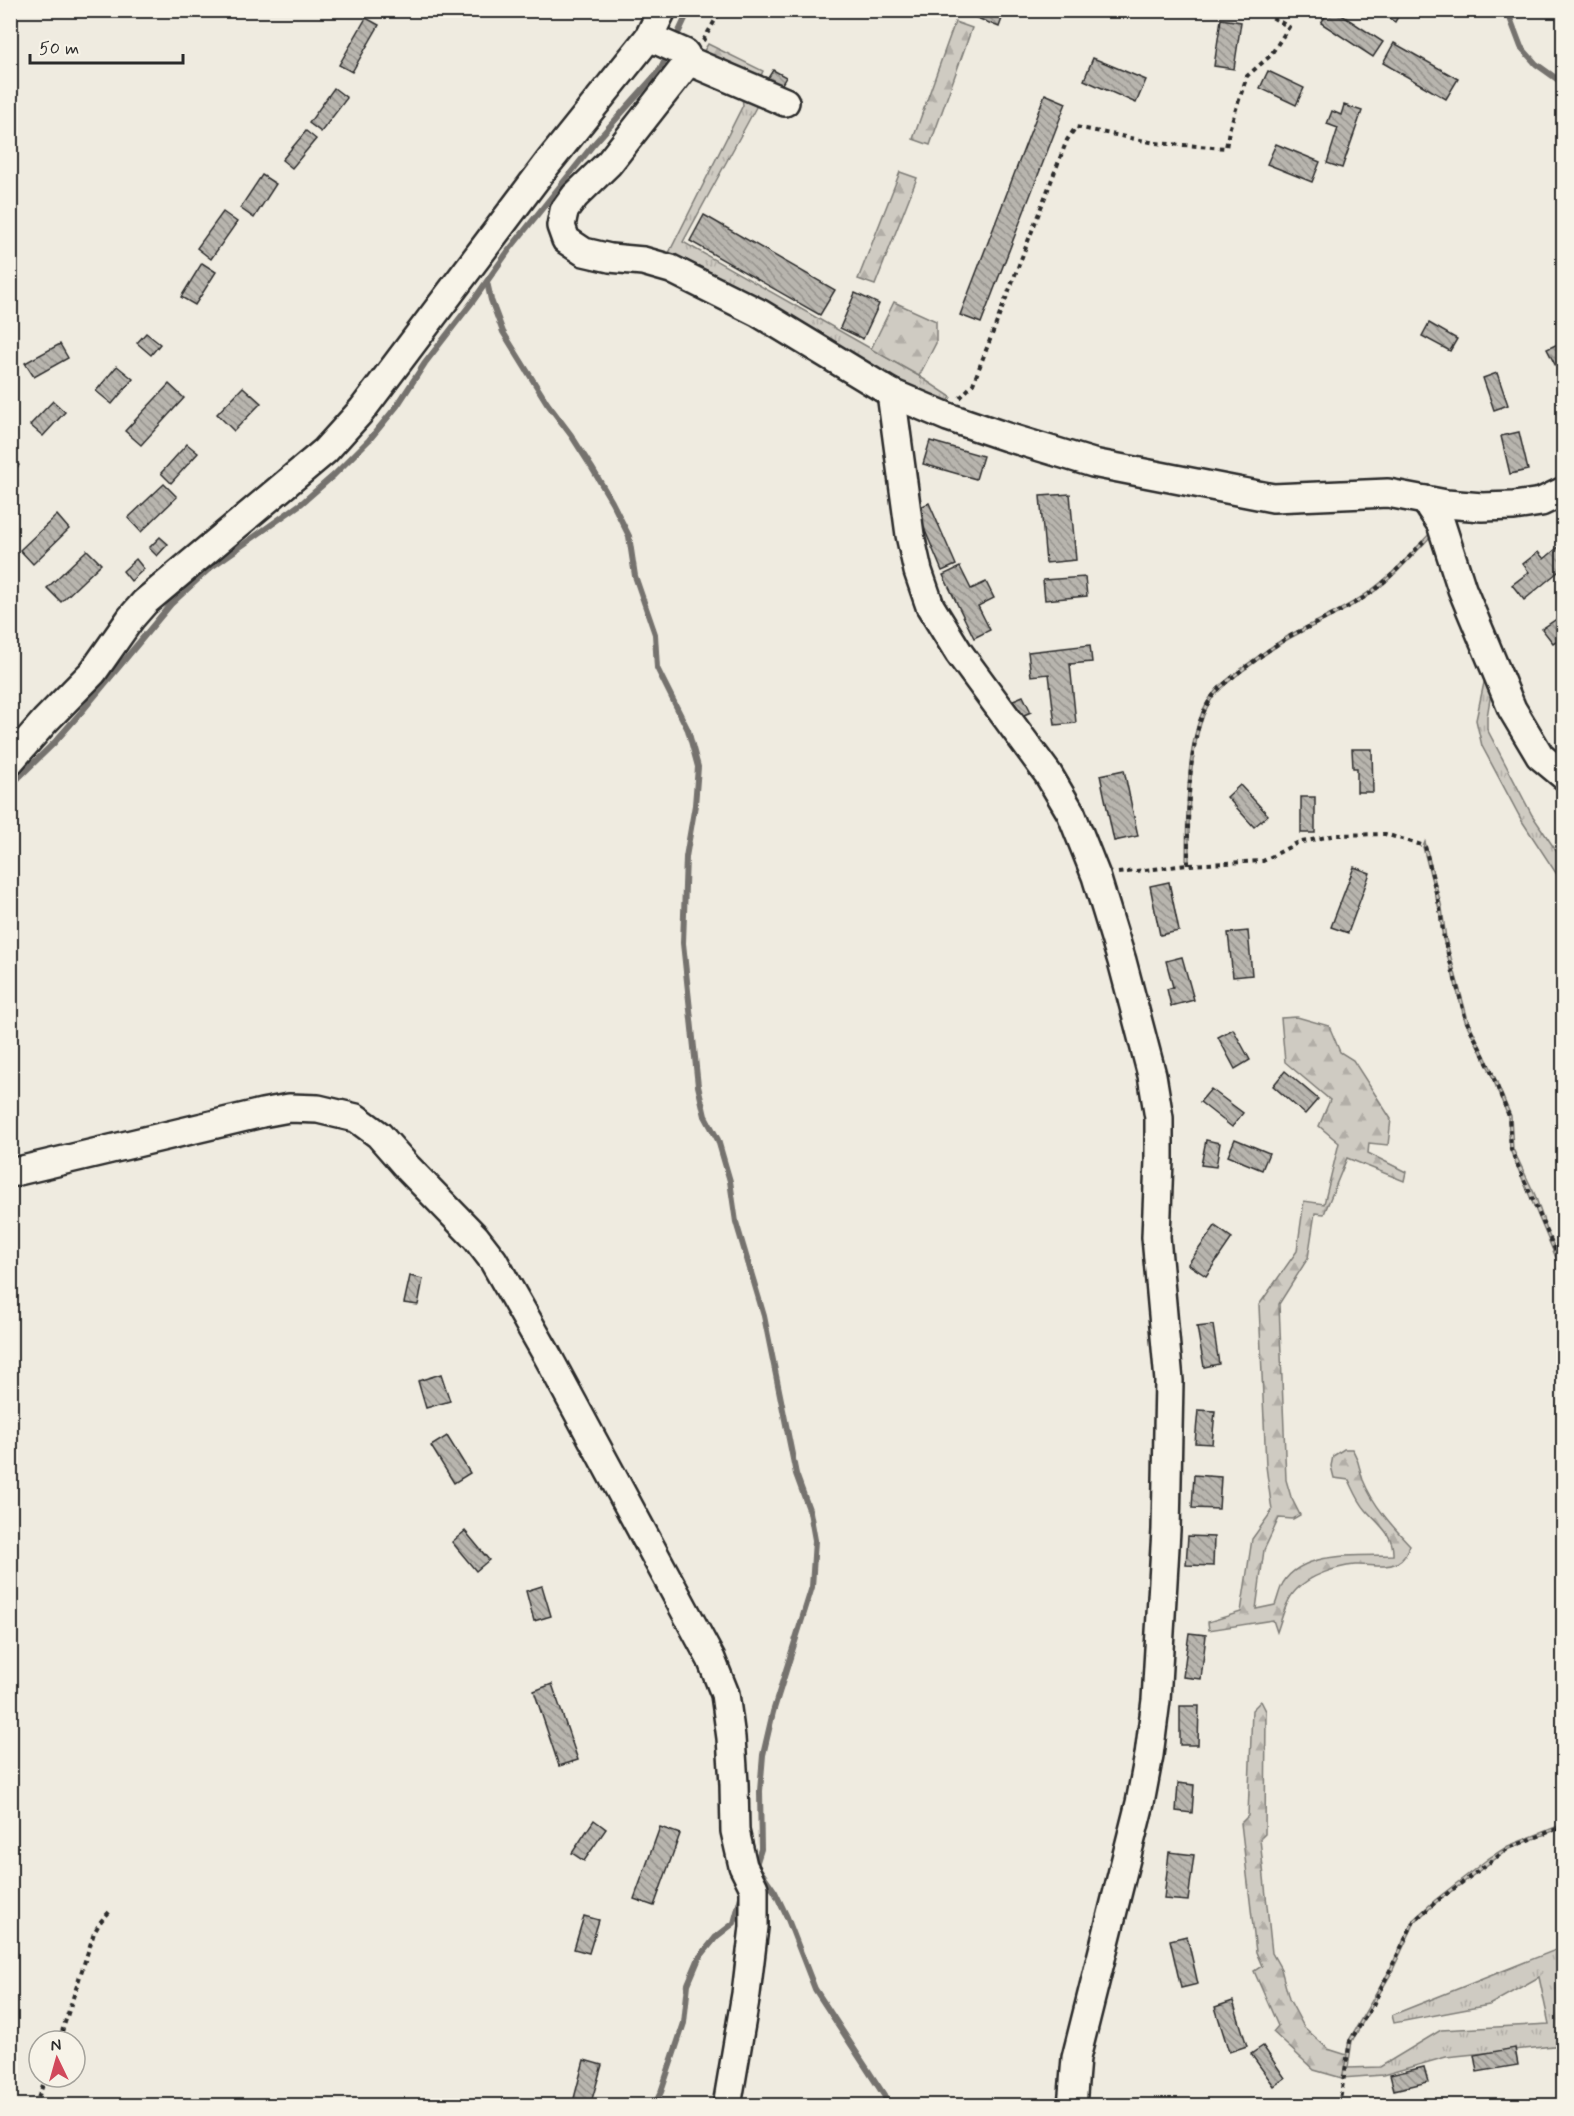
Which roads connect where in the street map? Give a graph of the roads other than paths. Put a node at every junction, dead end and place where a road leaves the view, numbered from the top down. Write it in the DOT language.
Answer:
graph roads {
  1 [pos="662,10"];
  2 [pos="671,48"];
  3 [pos="784,102"];
  4 [pos="891,393"];
  5 [pos="1563,491"];
  6 [pos="1425,500"];
  7 [pos="10,761"];
  8 [pos="1563,776"];
  9 [pos="10,1173"];
  10 [pos="727,2106"];
  11 [pos="1072,2106"];
  1 -- 2 [label="street"];
  2 -- 3 [label="street"];
  2 -- 4 [label="street"];
  2 -- 7 [label="street"];
  4 -- 6 [label="street"];
  4 -- 11 [label="street"];
  5 -- 6 [label="street"];
  6 -- 8 [label="street"];
  9 -- 10 [label="street"];
}
